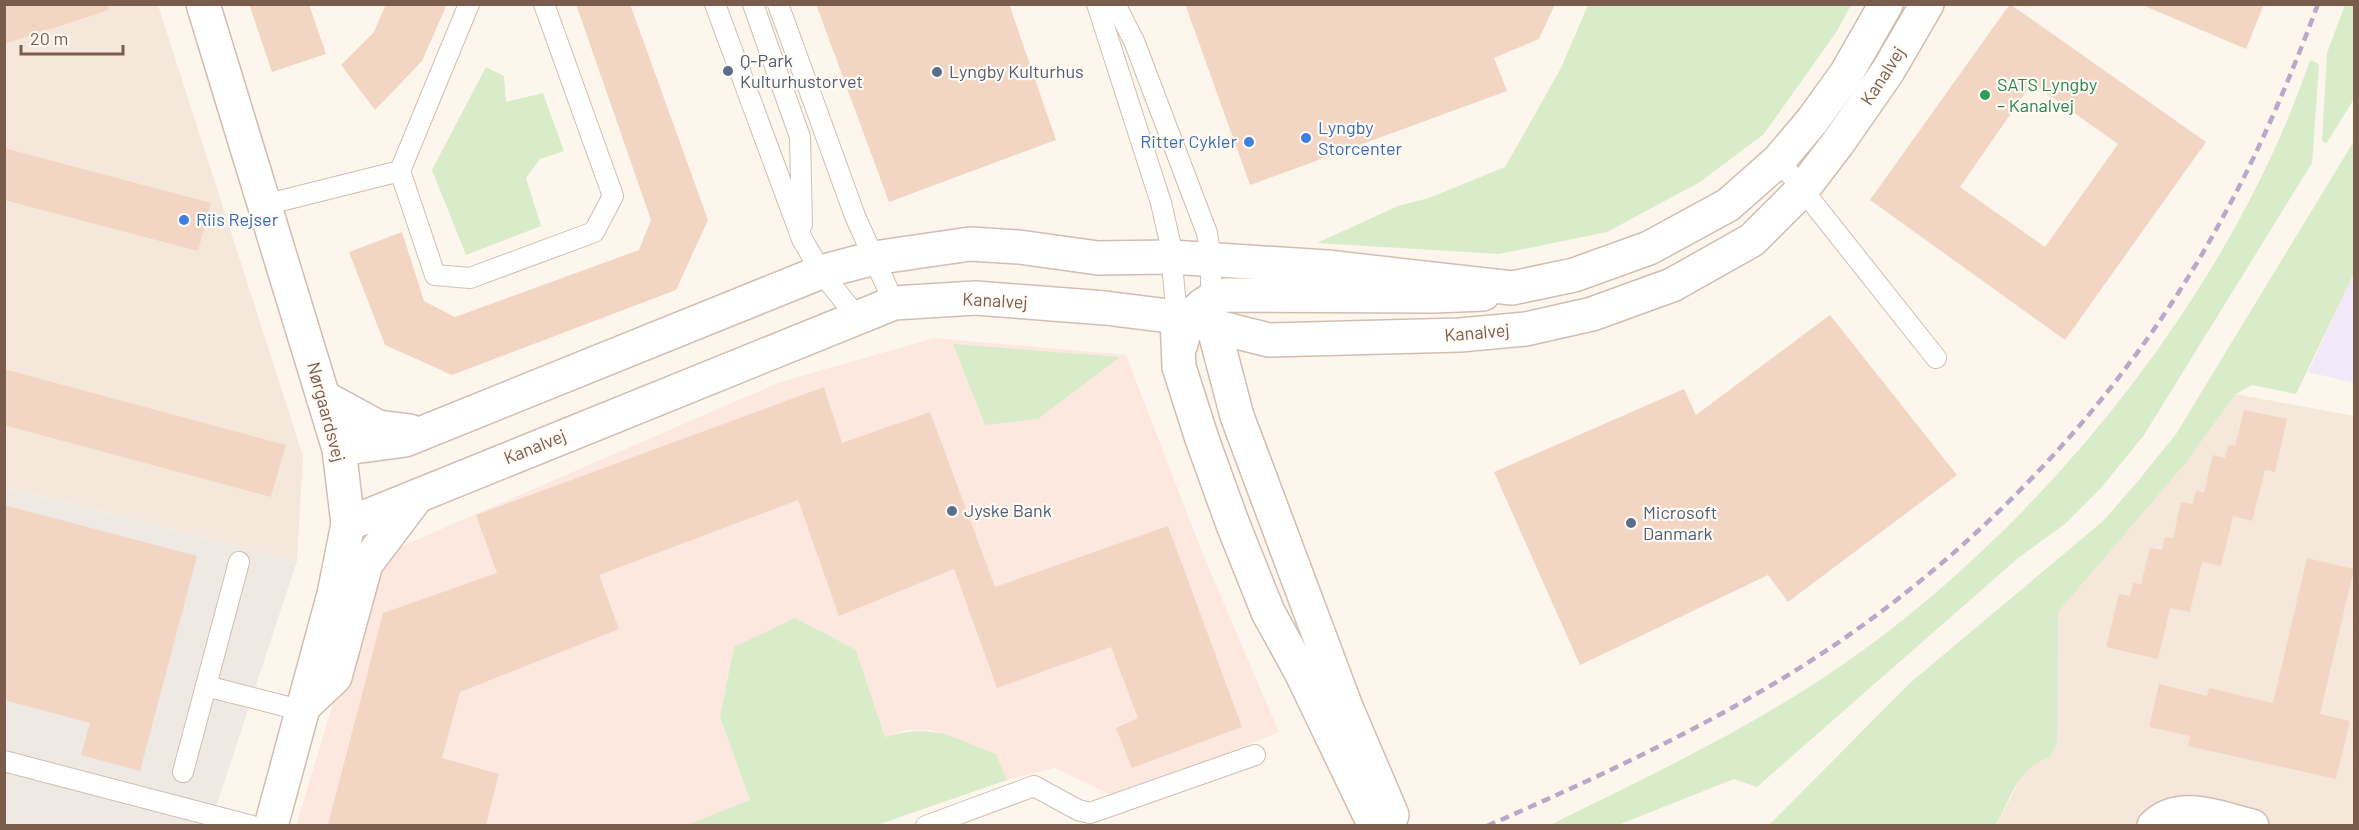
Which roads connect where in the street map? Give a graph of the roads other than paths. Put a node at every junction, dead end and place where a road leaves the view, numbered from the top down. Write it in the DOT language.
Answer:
graph roads {
  1 [pos="203,4"];
  2 [pos="469,4"];
  3 [pos="544,4"];
  4 [pos="715,4"];
  5 [pos="753,4"];
  6 [pos="778,4"];
  7 [pos="1097,4"];
  8 [pos="1115,4"];
  9 [pos="1886,4"];
  10 [pos="1927,4"];
  11 [pos="1779,160"];
  12 [pos="400,171"];
  13 [pos="1802,190"];
  14 [pos="264,205"];
  15 [pos="802,239"];
  16 [pos="1171,257"];
  17 [pos="874,258"];
  18 [pos="1211,260"];
  19 [pos="821,272"];
  20 [pos="1512,288"];
  21 [pos="894,303"];
  22 [pos="1198,315"];
  23 [pos="857,317"];
  24 [pos="1936,358"];
  25 [pos="323,397"];
  26 [pos="427,431"];
  27 [pos="339,449"];
  28 [pos="418,495"];
  29 [pos="348,524"];
  30 [pos="239,562"];
  31 [pos="206,686"];
  32 [pos="300,710"];
  33 [pos="1255,755"];
  34 [pos="4,761"];
  35 [pos="183,772"];
  36 [pos="252,825"];
  37 [pos="271,825"];
  38 [pos="926,825"];
  39 [pos="1375,825"];
  40 [pos="1396,825"];
  41 [pos="2154,825"];
  42 [pos="2252,825"];
  1 -- 14 [label="street, Nørgaardsvej"];
  2 -- 12 [label="lane"];
  3 -- 12 [label="lane"];
  4 -- 15 [label="lane"];
  5 -- 15 [label="lane"];
  6 -- 17 [label="lane"];
  7 -- 16 [label="lane"];
  8 -- 18 [label="lane"];
  9 -- 11 [label="street, Kanalvej"];
  10 -- 13 [label="street, Kanalvej"];
  11 -- 13 [label="lane"];
  11 -- 20 [label="street, Kanalvej"];
  12 -- 14 [label="lane"];
  13 -- 22 [label="street, Kanalvej"];
  13 -- 24 [label="lane"];
  14 -- 25 [label="street, Nørgaardsvej"];
  15 -- 19 [label="lane"];
  16 -- 17 [label="street, Kanalvej"];
  16 -- 18 [label="street, Kanalvej"];
  16 -- 22 [label="lane"];
  17 -- 19 [label="street, Kanalvej"];
  17 -- 21 [label="lane"];
  18 -- 20 [label="street, Kanalvej"];
  18 -- 22 [label="lane"];
  19 -- 23 [label="lane"];
  19 -- 26 [label="street, Kanalvej"];
  20 -- 22 [label="street"];
  21 -- 22 [label="street, Kanalvej"];
  21 -- 23 [label="street, Kanalvej"];
  22 -- 39 [label="street"];
  22 -- 40 [label="street"];
  23 -- 28 [label="street, Kanalvej"];
  25 -- 26 [label="street"];
  25 -- 27 [label="street, Nørgaardsvej"];
  26 -- 27 [label="street, Kanalvej"];
  27 -- 29 [label="street, Nørgaardsvej"];
  28 -- 29 [label="street, Kanalvej"];
  28 -- 32 [label="street"];
  29 -- 32 [label="street, Nørgaardsvej"];
  30 -- 31 [label="lane"];
  31 -- 32 [label="lane"];
  31 -- 35 [label="lane"];
  32 -- 37 [label="street, Nørgaardsvej"];
  33 -- 38 [label="lane"];
  34 -- 36 [label="lane"];
  41 -- 42 [label="street"];
}
